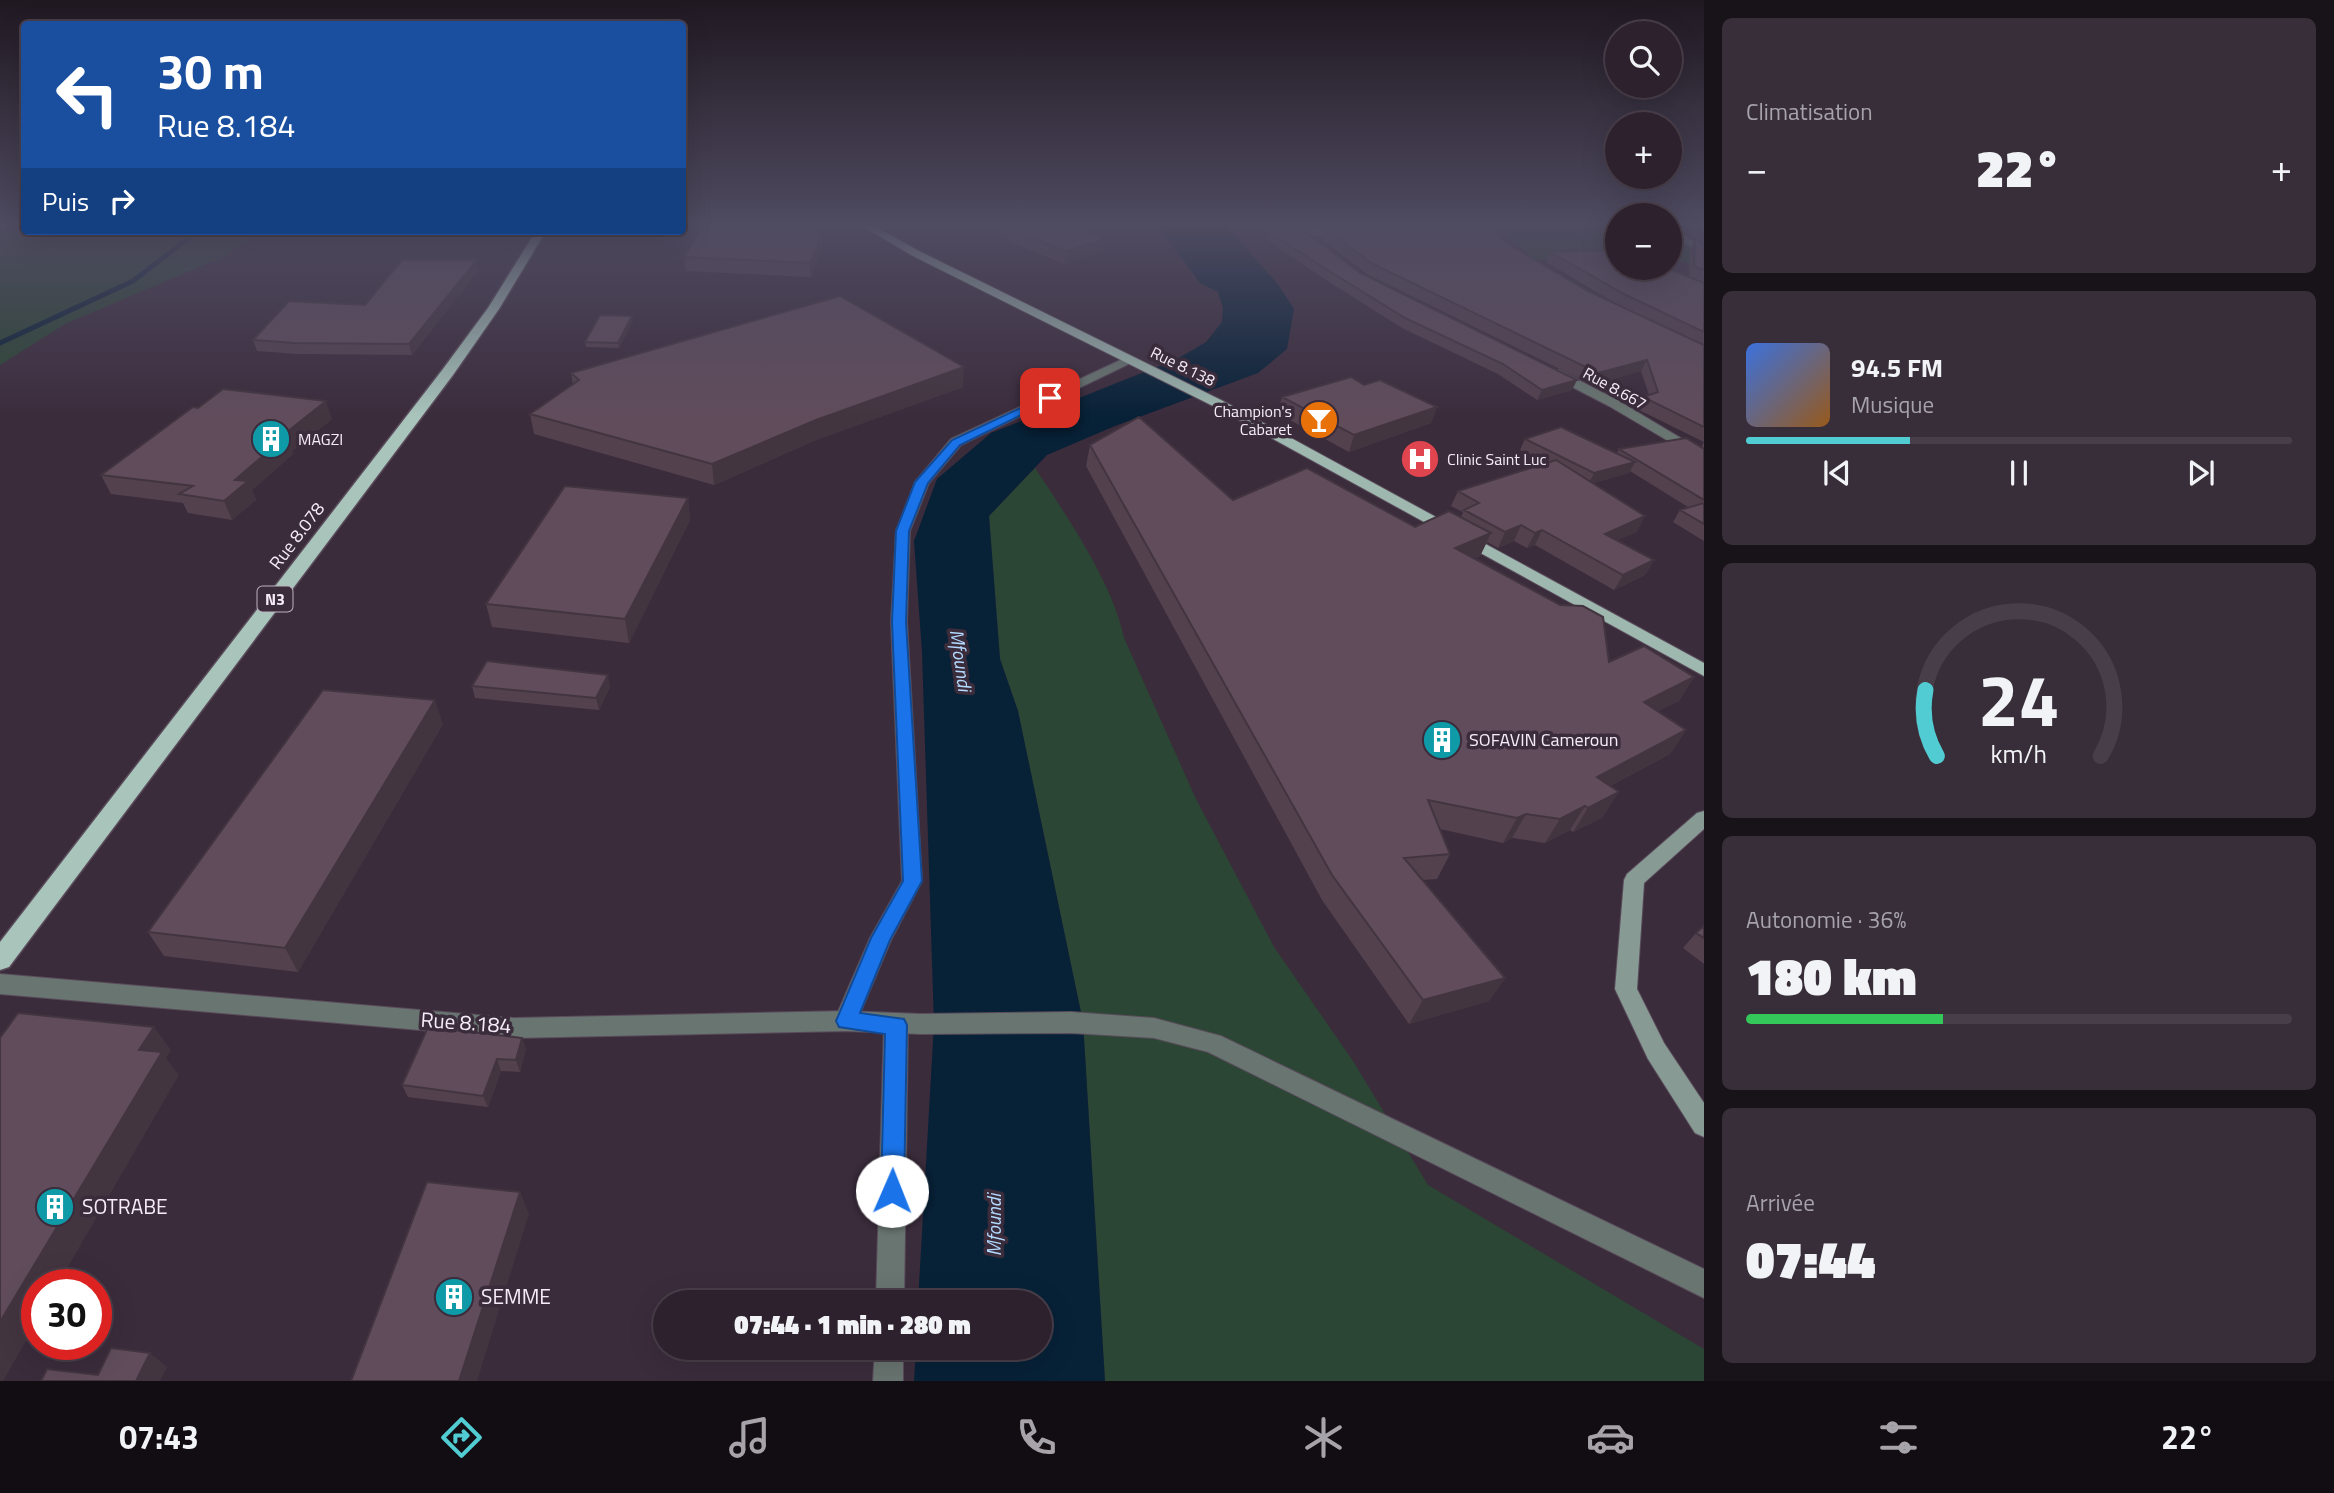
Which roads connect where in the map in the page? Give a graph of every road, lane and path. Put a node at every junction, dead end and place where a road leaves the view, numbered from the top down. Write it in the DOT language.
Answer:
graph roads {
  1 [pos="506,288"];
  2 [pos="986,288"];
  3 [pos="1136,363"];
  4 [pos="1544,368"];
  5 [pos="1704,458"];
  6 [pos="1704,670"];
  7 [pos="1704,818"];
  8 [pos="0,960"];
  9 [pos="0,984"];
  10 [pos="846,1021"];
  11 [pos="896,1025"];
  12 [pos="1704,1125"];
  13 [pos="1704,1284"];
  14 [pos="890,1290"];
  15 [pos="889,1360"];
  16 [pos="888,1381"];
  1 -- 8 [label="highway, Rue 8.078 / N3"];
  2 -- 3 [label="main road, Rue 8.138"];
  3 -- 6 [label="main road, Rue 8.138"];
  3 -- 10 [label="street"];
  4 -- 5 [label="street, Rue 8.667"];
  7 -- 12 [label="main road"];
  9 -- 10 [label="street, Rue 8.184"];
  10 -- 11 [label="street, Rue 8.184"];
  11 -- 13 [label="street, Rue 8.184"];
  11 -- 14 [label="street"];
  15 -- 16 [label="street"];
}
